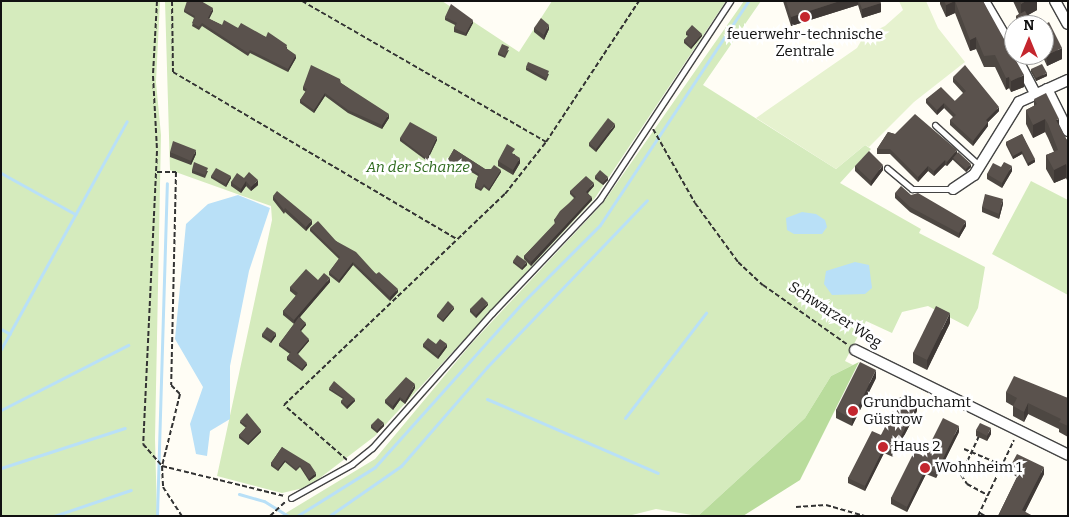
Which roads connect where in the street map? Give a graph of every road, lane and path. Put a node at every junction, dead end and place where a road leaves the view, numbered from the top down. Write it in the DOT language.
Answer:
graph roads {
  1 [pos="157,1"];
  2 [pos="172,1"];
  3 [pos="302,1"];
  4 [pos="639,1"];
  5 [pos="730,1"];
  6 [pos="984,1"];
  7 [pos="1055,1"];
  8 [pos="1068,24"];
  9 [pos="1004,35"];
  10 [pos="1021,65"];
  11 [pos="1068,80"];
  12 [pos="1047,89"];
  13 [pos="1036,95"];
  14 [pos="652,125"];
  15 [pos="935,125"];
  16 [pos="1068,131"];
  17 [pos="546,142"];
  18 [pos="980,166"];
  19 [pos="887,168"];
  20 [pos="156,172"];
  21 [pos="953,189"];
  22 [pos="457,239"];
  23 [pos="855,350"];
  24 [pos="981,430"];
  25 [pos="1023,444"];
  26 [pos="964,449"];
  27 [pos="972,450"];
  28 [pos="1068,455"];
  29 [pos="352,464"];
  30 [pos="1002,465"];
  31 [pos="162,466"];
  32 [pos="988,496"];
  33 [pos="291,498"];
  34 [pos="284,503"];
  35 [pos="796,507"];
  36 [pos="979,514"];
  37 [pos="182,516"];
  38 [pos="270,516"];
  39 [pos="864,516"];
  40 [pos="985,516"];
  1 -- 20 [label="path"];
  2 -- 22 [label="path"];
  3 -- 17 [label="path"];
  4 -- 17 [label="path"];
  5 -- 14 [label="lane"];
  6 -- 9 [label="street"];
  7 -- 8 [label="street"];
  10 -- 13 [label="street"];
  11 -- 12 [label="street"];
  12 -- 13 [label="street"];
  12 -- 16 [label="street"];
  13 -- 18 [label="street"];
  14 -- 23 [label="path, Schwarzer Weg"];
  14 -- 29 [label="lane"];
  15 -- 18 [label="lane"];
  17 -- 22 [label="path"];
  18 -- 21 [label="street"];
  19 -- 21 [label="lane"];
  20 -- 31 [label="path"];
  20 -- 31 [label="path"];
  22 -- 29 [label="path"];
  23 -- 28 [label="street, Schwarzer Weg"];
  24 -- 27 [label="path"];
  25 -- 30 [label="path"];
  26 -- 27 [label="path"];
  27 -- 30 [label="path"];
  27 -- 32 [label="path"];
  29 -- 33 [label="lane"];
  30 -- 32 [label="path"];
  31 -- 33 [label="path"];
  31 -- 37 [label="path"];
  32 -- 36 [label="path"];
  34 -- 38 [label="path"];
  35 -- 39 [label="path"];
  36 -- 40 [label="path"];
}
